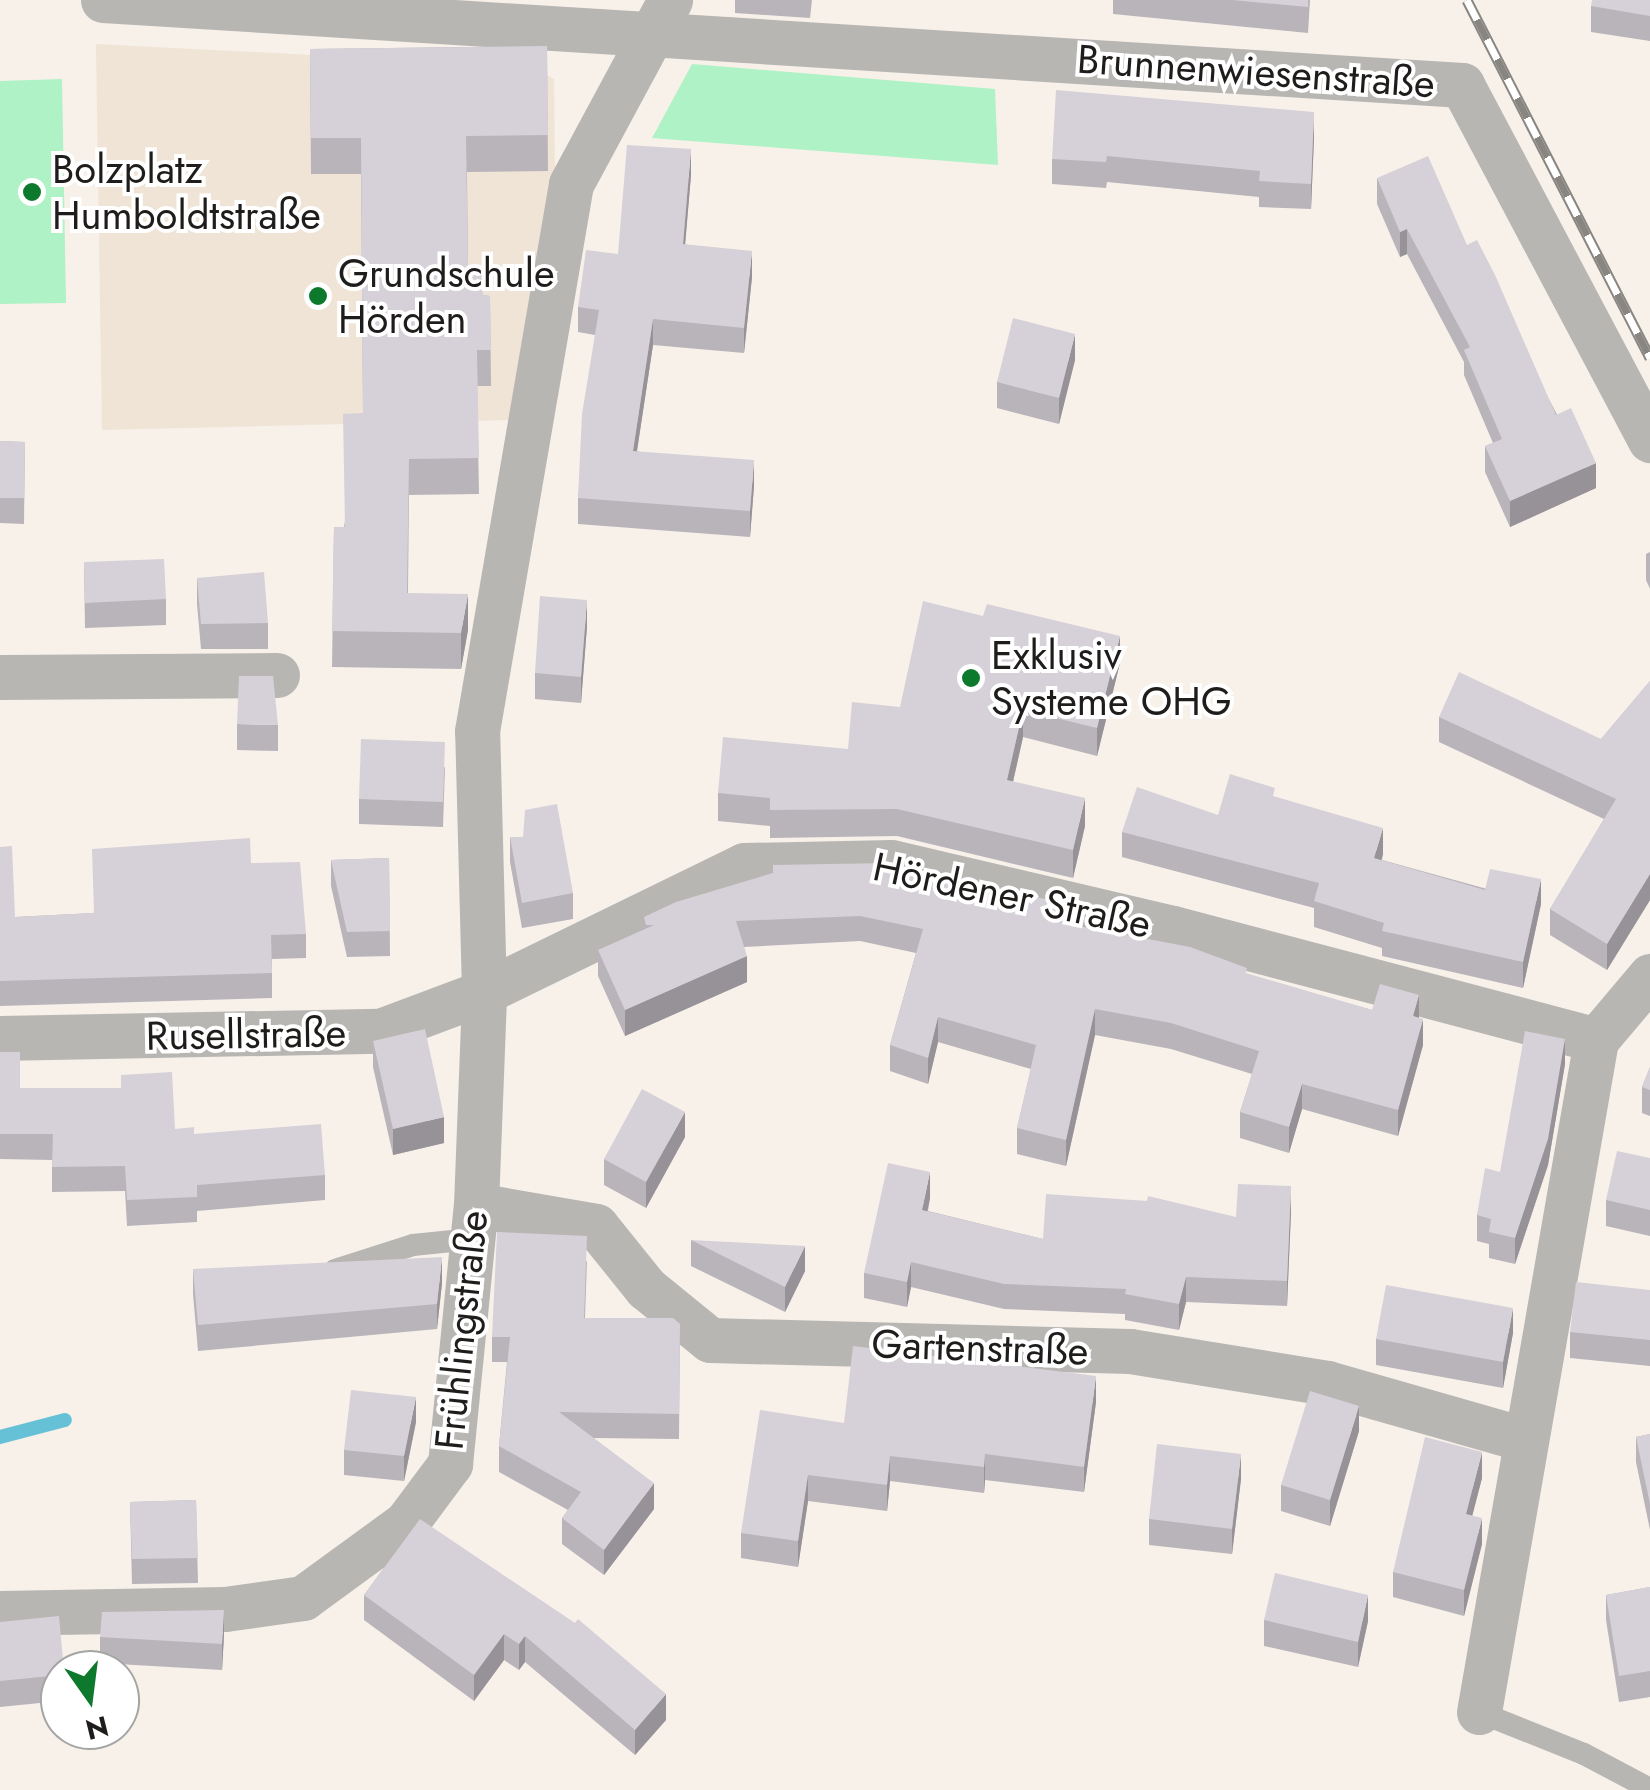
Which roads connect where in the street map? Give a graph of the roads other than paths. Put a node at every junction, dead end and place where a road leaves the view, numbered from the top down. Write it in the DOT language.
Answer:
graph roads {
  1 [pos="103,0"];
  2 [pos="659,17"];
  3 [pos="1650,440"];
  4 [pos="277,675"];
  5 [pos="0,677"];
  6 [pos="1650,976"];
  7 [pos="484,992"];
  8 [pos="0,1038"];
  9 [pos="1596,1040"];
  10 [pos="474,1222"];
  11 [pos="313,1277"];
  12 [pos="1524,1439"];
  13 [pos="0,1613"];
  14 [pos="1479,1712"];
  15 [pos="1650,1790"];
  1 -- 2 [label="street"];
  2 -- 3 [label="street, Brunnenwiesenstraße"];
  2 -- 7 [label="street"];
  4 -- 5 [label="street"];
  6 -- 9 [label="street"];
  7 -- 8 [label="street, Rusellstraße"];
  7 -- 9 [label="street, Hördener Straße"];
  7 -- 10 [label="street, Frühlingstraße"];
  9 -- 12 [label="street"];
  10 -- 11 [label="lane"];
  10 -- 12 [label="street, Gartenstraße"];
  10 -- 13 [label="street, Frühlingstraße"];
  12 -- 14 [label="street"];
  14 -- 15 [label="lane"];
}
